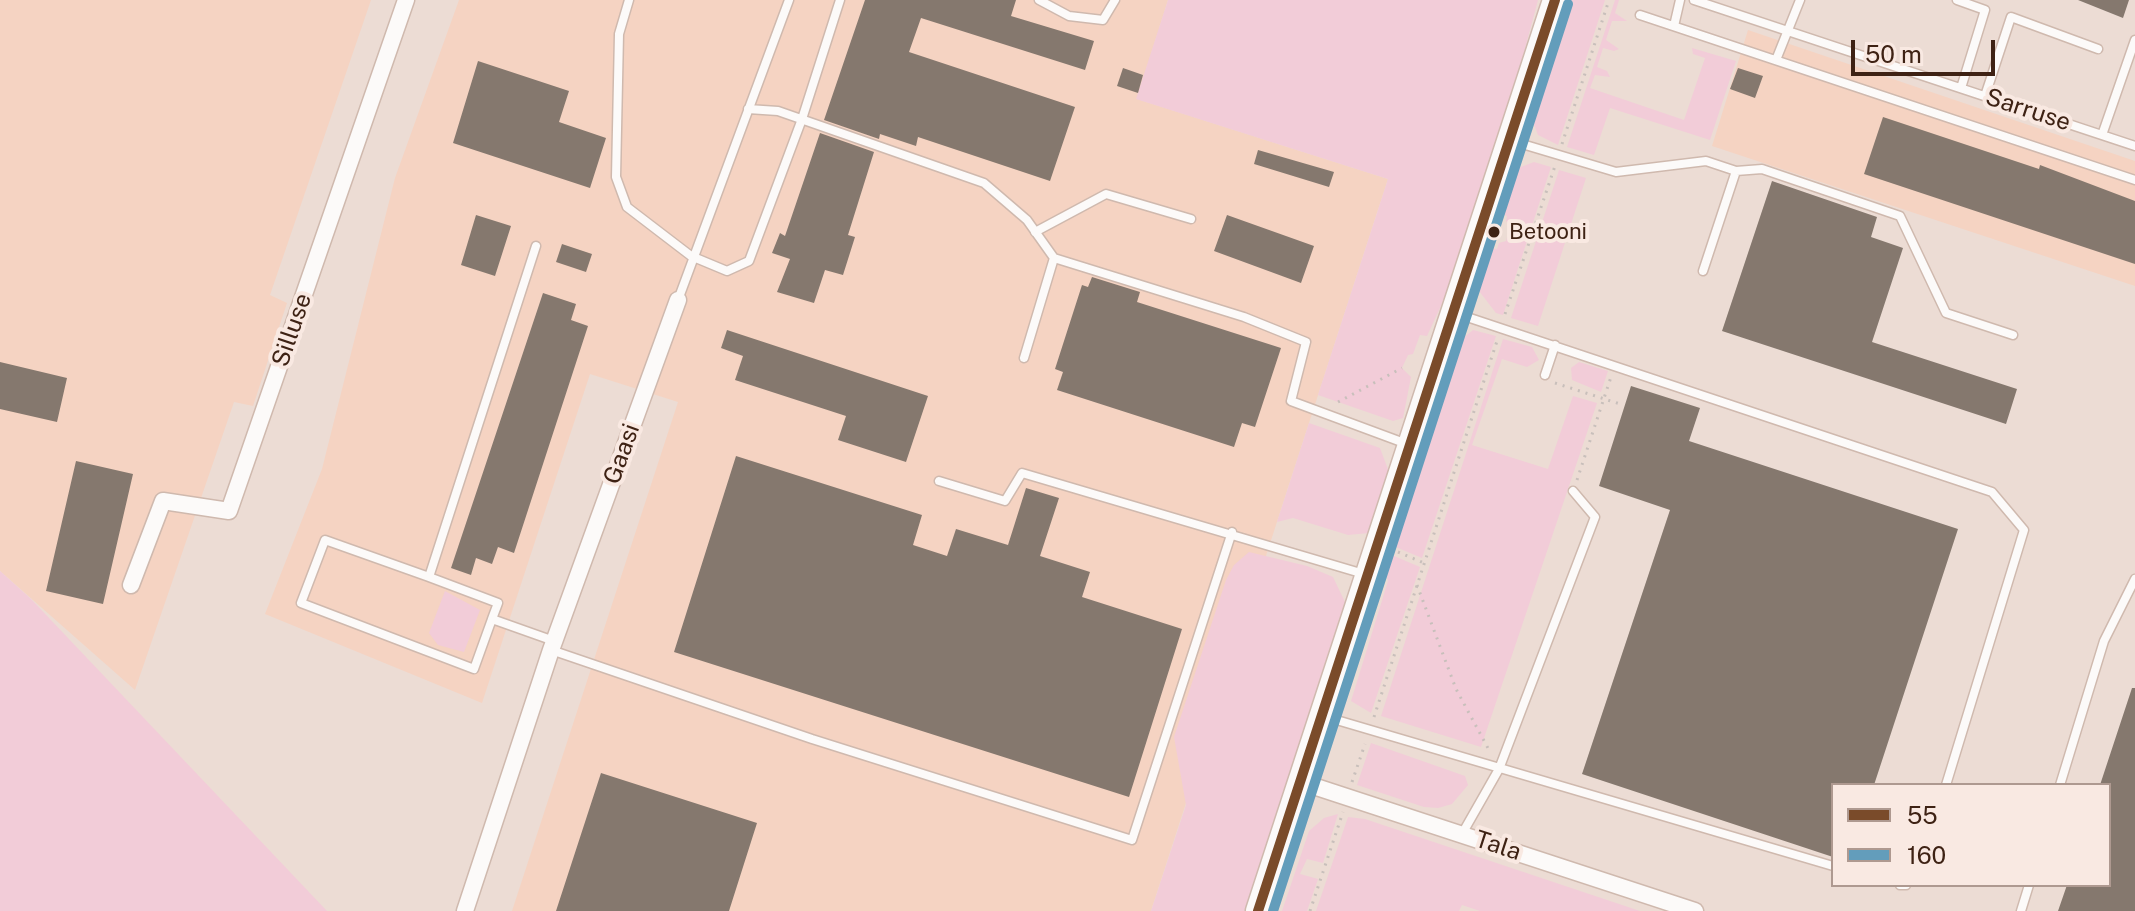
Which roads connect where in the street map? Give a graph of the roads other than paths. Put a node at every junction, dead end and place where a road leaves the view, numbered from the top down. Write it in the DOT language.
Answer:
graph roads {
  1 [pos="406,0"];
  2 [pos="629,0"];
  3 [pos="789,0"];
  4 [pos="840,0"];
  5 [pos="1039,0"];
  6 [pos="1115,0"];
  7 [pos="1555,0"];
  8 [pos="1680,0"];
  9 [pos="1694,0"];
  10 [pos="1800,0"];
  11 [pos="1957,0"];
  12 [pos="1640,15"];
  13 [pos="1674,26"];
  14 [pos="1788,32"];
  15 [pos="2135,40"];
  16 [pos="2098,49"];
  17 [pos="1776,60"];
  18 [pos="1961,88"];
  19 [pos="1985,96"];
  20 [pos="748,109"];
  21 [pos="802,119"];
  22 [pos="2102,135"];
  23 [pos="1511,141"];
  24 [pos="2135,146"];
  25 [pos="1736,171"];
  26 [pos="2135,180"];
  27 [pos="1191,219"];
  28 [pos="1035,232"];
  29 [pos="536,246"];
  30 [pos="691,256"];
  31 [pos="1054,258"];
  32 [pos="1703,271"];
  33 [pos="678,300"];
  34 [pos="1454,312"];
  35 [pos="2013,335"];
  36 [pos="1555,345"];
  37 [pos="1024,358"];
  38 [pos="1548,378"];
  39 [pos="1411,445"];
  40 [pos="939,481"];
  41 [pos="1573,491"];
  42 [pos="1232,532"];
  43 [pos="1369,575"];
  44 [pos="429,577"];
  45 [pos="2135,579"];
  46 [pos="131,585"];
  47 [pos="492,619"];
  48 [pos="552,646"];
  49 [pos="1322,716"];
  50 [pos="1499,769"];
  51 [pos="1301,782"];
  52 [pos="1947,783"];
  53 [pos="2061,783"];
  54 [pos="1461,834"];
  55 [pos="1831,865"];
  56 [pos="2028,887"];
  57 [pos="465,911"];
  58 [pos="1258,911"];
  59 [pos="1695,911"];
  60 [pos="2021,911"];
  1 -- 46 [label="street, Silluse"];
  2 -- 30 [label="lane"];
  3 -- 20 [label="lane, Gaasi"];
  4 -- 21 [label="lane"];
  5 -- 6 [label="lane"];
  7 -- 23 [label="street"];
  8 -- 13 [label="lane"];
  9 -- 14 [label="lane, Sarruse"];
  10 -- 14 [label="lane"];
  11 -- 18 [label="lane"];
  12 -- 13 [label="lane"];
  13 -- 17 [label="lane"];
  14 -- 17 [label="lane"];
  14 -- 18 [label="lane, Sarruse"];
  15 -- 22 [label="lane"];
  16 -- 19 [label="lane"];
  17 -- 26 [label="lane"];
  18 -- 19 [label="lane, Sarruse"];
  19 -- 22 [label="lane, Sarruse"];
  20 -- 21 [label="lane"];
  20 -- 30 [label="lane, Gaasi"];
  21 -- 28 [label="lane"];
  21 -- 30 [label="lane"];
  22 -- 24 [label="lane, Sarruse"];
  23 -- 25 [label="lane"];
  23 -- 34 [label="street"];
  25 -- 32 [label="lane"];
  25 -- 35 [label="lane"];
  27 -- 28 [label="lane"];
  28 -- 31 [label="lane"];
  29 -- 44 [label="lane"];
  30 -- 33 [label="lane, Gaasi"];
  31 -- 37 [label="lane"];
  31 -- 39 [label="lane"];
  33 -- 48 [label="street, Gaasi"];
  34 -- 36 [label="lane"];
  34 -- 39 [label="street"];
  36 -- 38 [label="lane"];
  36 -- 52 [label="lane"];
  39 -- 43 [label="street"];
  40 -- 42 [label="lane"];
  41 -- 50 [label="lane"];
  42 -- 43 [label="lane"];
  42 -- 48 [label="lane"];
  43 -- 49 [label="street"];
  44 -- 47 [label="lane"];
  44 -- 47 [label="lane"];
  45 -- 53 [label="lane"];
  47 -- 48 [label="lane"];
  48 -- 57 [label="street, Gaasi"];
  49 -- 50 [label="lane"];
  49 -- 51 [label="street"];
  50 -- 54 [label="lane"];
  50 -- 55 [label="lane"];
  51 -- 54 [label="street, Tala"];
  51 -- 58 [label="street"];
  54 -- 59 [label="street, Tala"];
  56 -- 60 [label="lane"];
}
